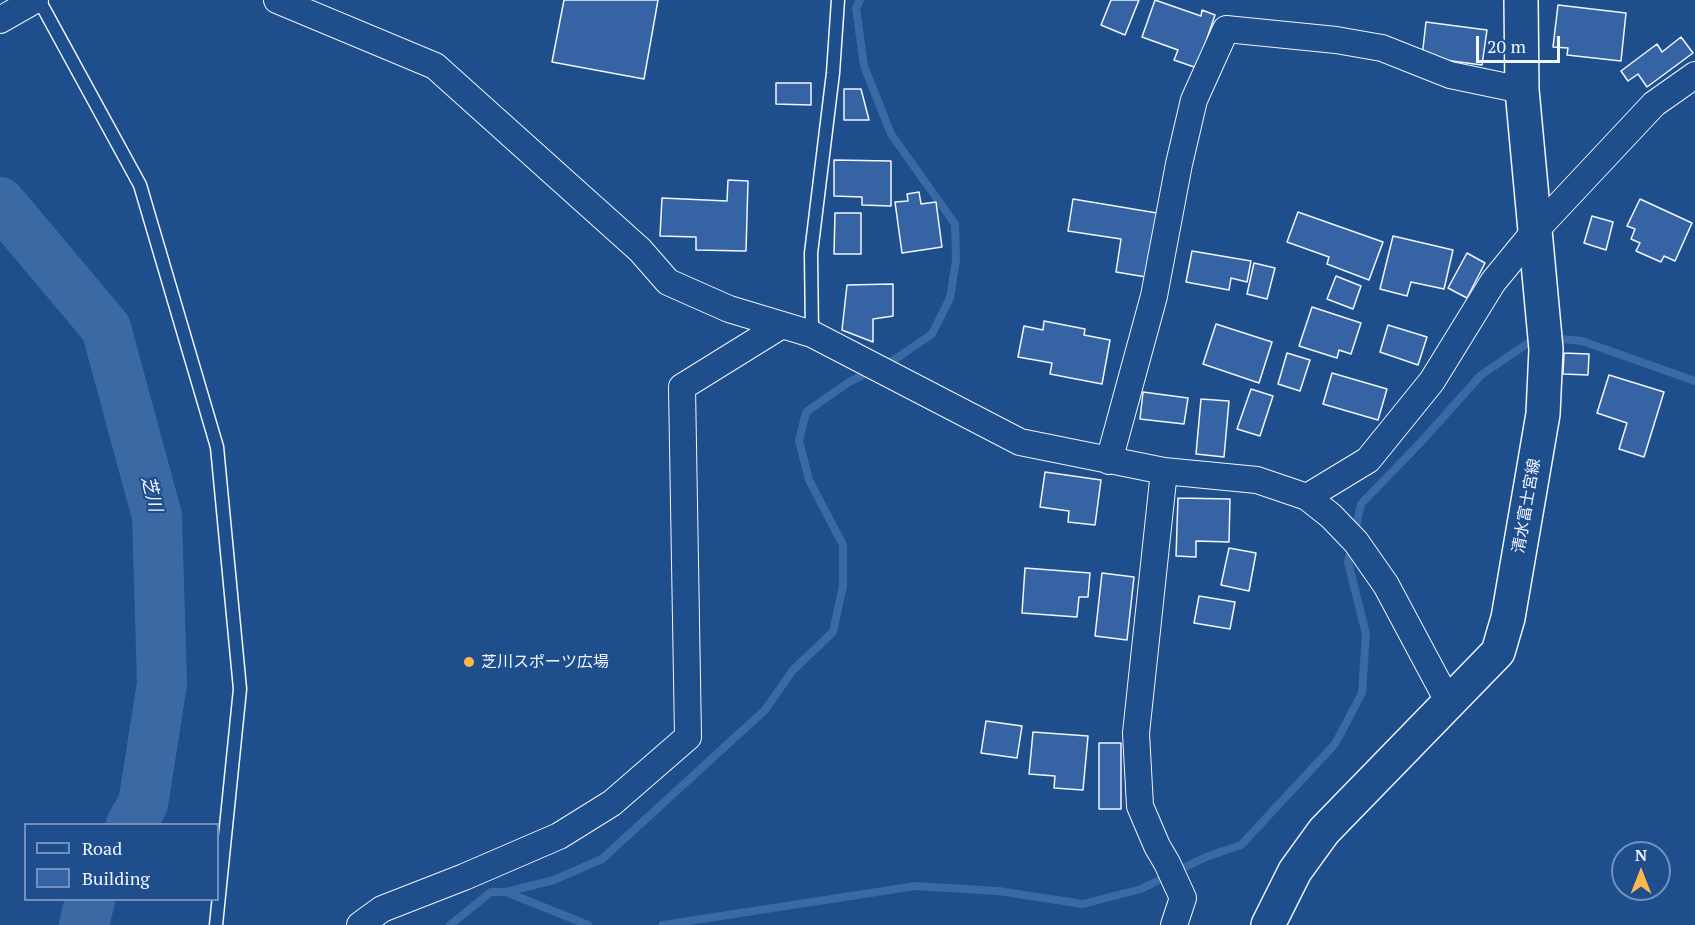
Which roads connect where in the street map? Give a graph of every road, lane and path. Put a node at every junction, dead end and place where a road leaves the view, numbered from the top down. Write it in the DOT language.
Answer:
graph roads {
  1 [pos="34,0"];
  2 [pos="39,0"];
  3 [pos="277,0"];
  4 [pos="838,0"];
  5 [pos="1521,0"];
  6 [pos="0,20"];
  7 [pos="1695,75"];
  8 [pos="1522,90"];
  9 [pos="1534,232"];
  10 [pos="782,326"];
  11 [pos="813,334"];
  12 [pos="1108,460"];
  13 [pos="1164,471"];
  14 [pos="1307,497"];
  15 [pos="1449,703"];
  16 [pos="219,896"];
  17 [pos="218,901"];
  18 [pos="216,925"];
  19 [pos="360,925"];
  20 [pos="1173,925"];
  21 [pos="1268,925"];
  1 -- 6 [label="street"];
  2 -- 16 [label="lane"];
  3 -- 10 [label="street"];
  4 -- 11 [label="lane"];
  5 -- 8 [label="main road, 清水富士宮線"];
  7 -- 9 [label="street"];
  8 -- 9 [label="main road, 清水富士宮線"];
  8 -- 12 [label="street"];
  9 -- 14 [label="street"];
  9 -- 15 [label="main road, 清水富士宮線"];
  10 -- 11 [label="street"];
  10 -- 19 [label="street"];
  11 -- 12 [label="street"];
  12 -- 13 [label="street"];
  13 -- 14 [label="street"];
  13 -- 20 [label="street"];
  14 -- 15 [label="street"];
  15 -- 21 [label="main road, 清水富士宮線"];
  17 -- 18 [label="lane"];
}
